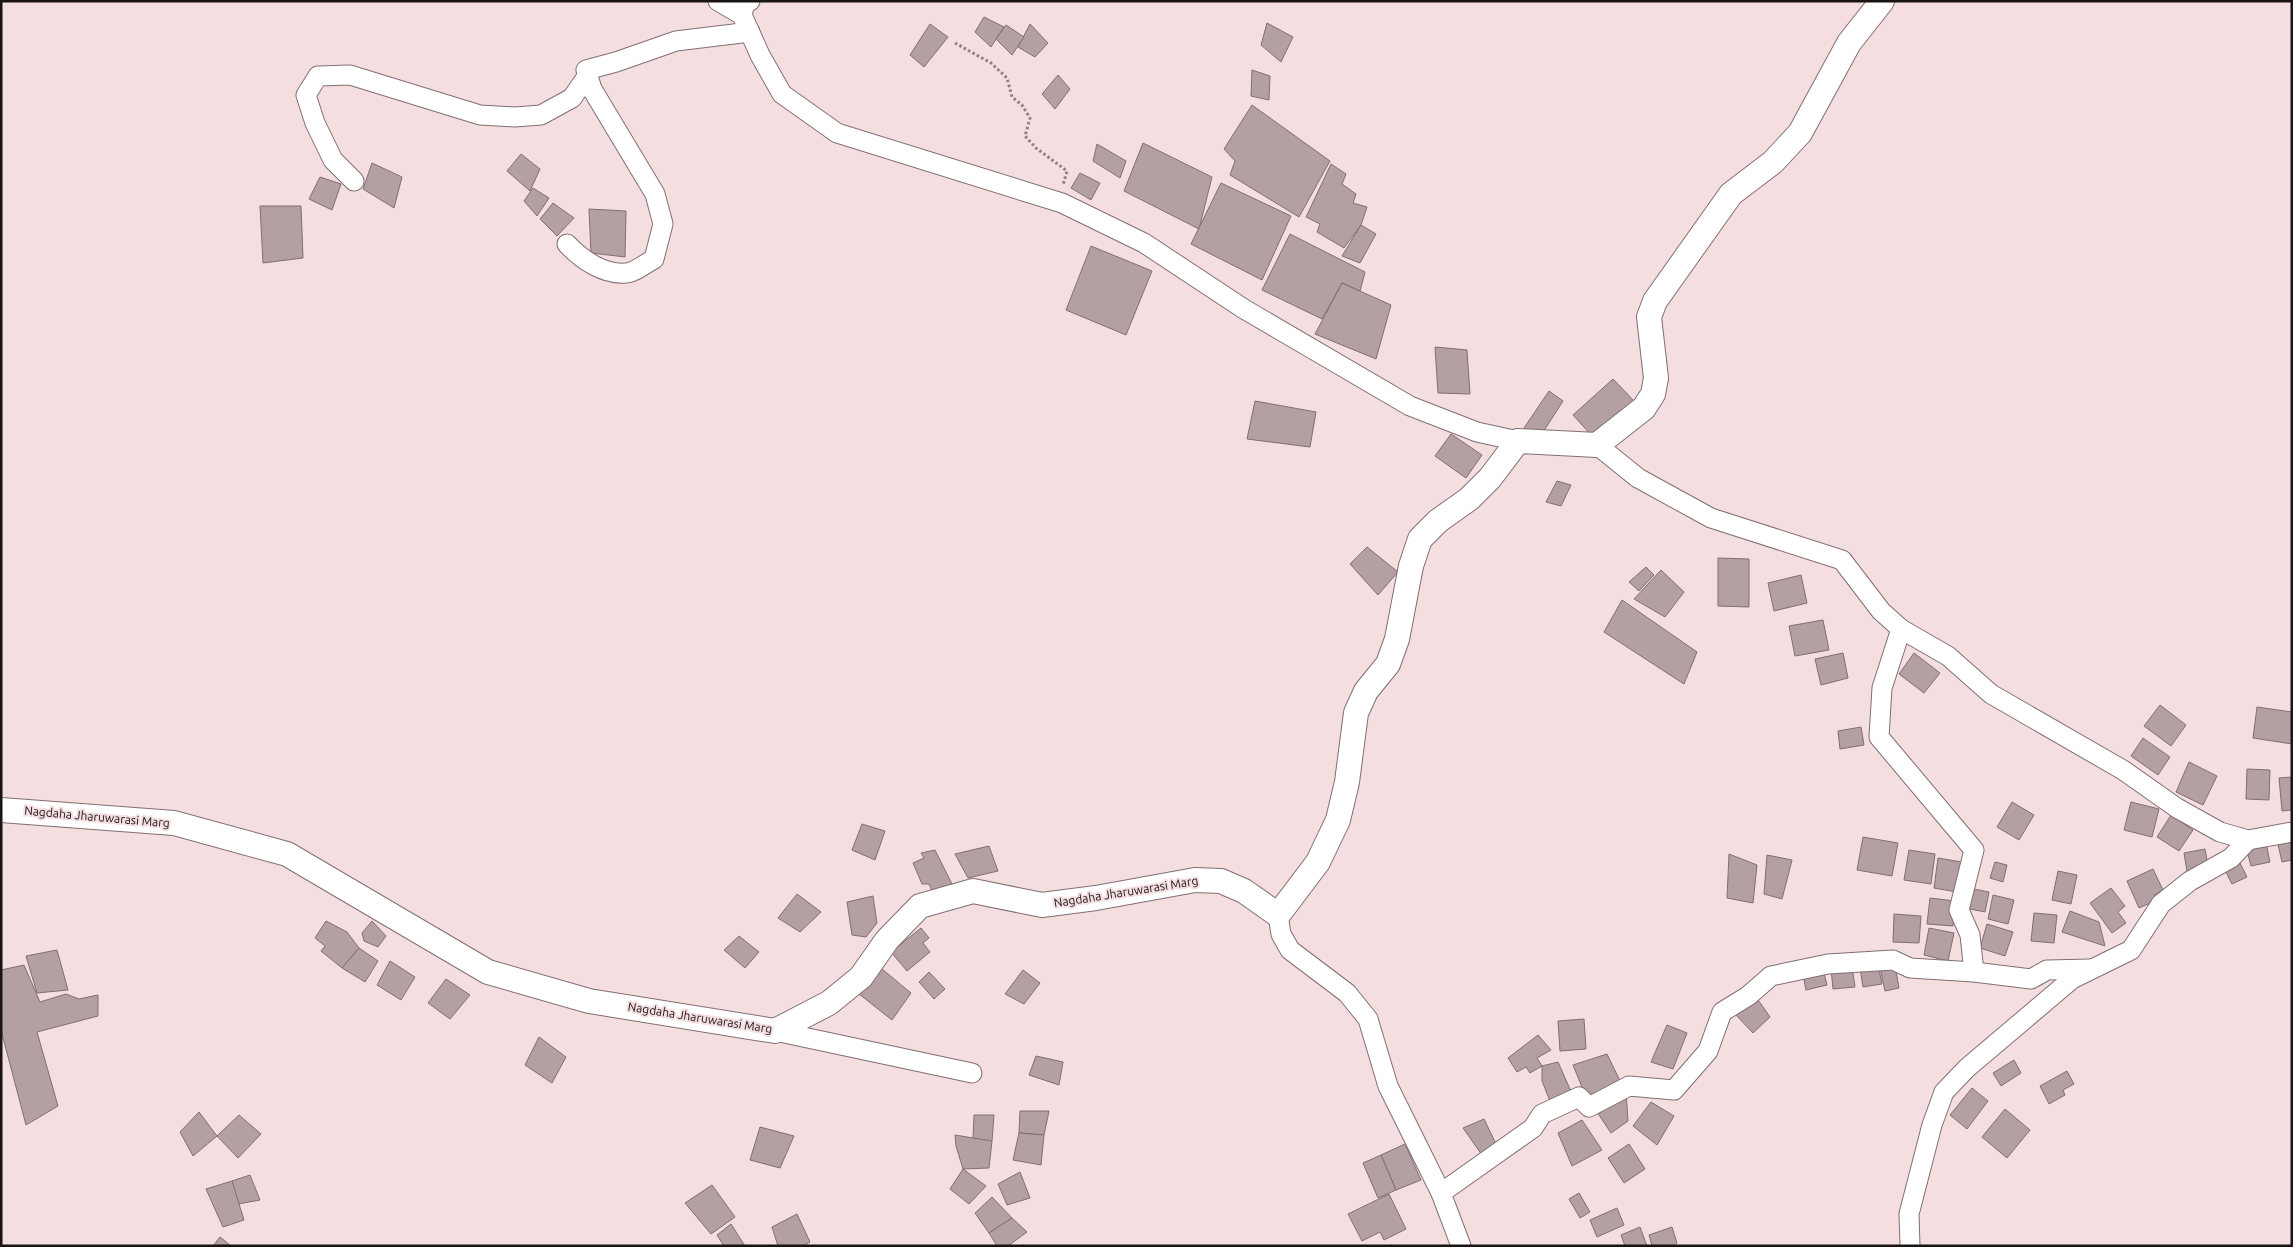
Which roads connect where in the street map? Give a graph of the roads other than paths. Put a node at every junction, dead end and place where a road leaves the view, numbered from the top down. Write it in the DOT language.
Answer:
graph roads {
  1 [pos="718,1"];
  2 [pos="1882,1"];
  3 [pos="747,16"];
  4 [pos="588,75"];
  5 [pos="354,181"];
  6 [pos="568,244"];
  7 [pos="1518,441"];
  8 [pos="1596,445"];
  9 [pos="1901,629"];
  10 [pos="1,810"];
  11 [pos="2292,832"];
  12 [pos="2248,840"];
  13 [pos="1278,915"];
  14 [pos="2091,969"];
  15 [pos="1974,972"];
  16 [pos="775,1031"];
  17 [pos="972,1072"];
  18 [pos="1441,1194"];
  19 [pos="1461,1246"];
  20 [pos="1910,1246"];
  1 -- 3 [label="street"];
  2 -- 8 [label="street"];
  3 -- 4 [label="street"];
  3 -- 7 [label="street"];
  4 -- 5 [label="street"];
  4 -- 6 [label="street"];
  7 -- 8 [label="street"];
  7 -- 13 [label="street"];
  8 -- 9 [label="street"];
  9 -- 12 [label="street"];
  9 -- 15 [label="street"];
  10 -- 16 [label="street, Nagdaha Jharuwarasi Marg"];
  11 -- 12 [label="street"];
  12 -- 14 [label="street"];
  13 -- 16 [label="street, Nagdaha Jharuwarasi Marg"];
  13 -- 18 [label="street"];
  14 -- 15 [label="street"];
  14 -- 20 [label="street"];
  15 -- 18 [label="street"];
  16 -- 17 [label="street"];
  18 -- 19 [label="street"];
}
